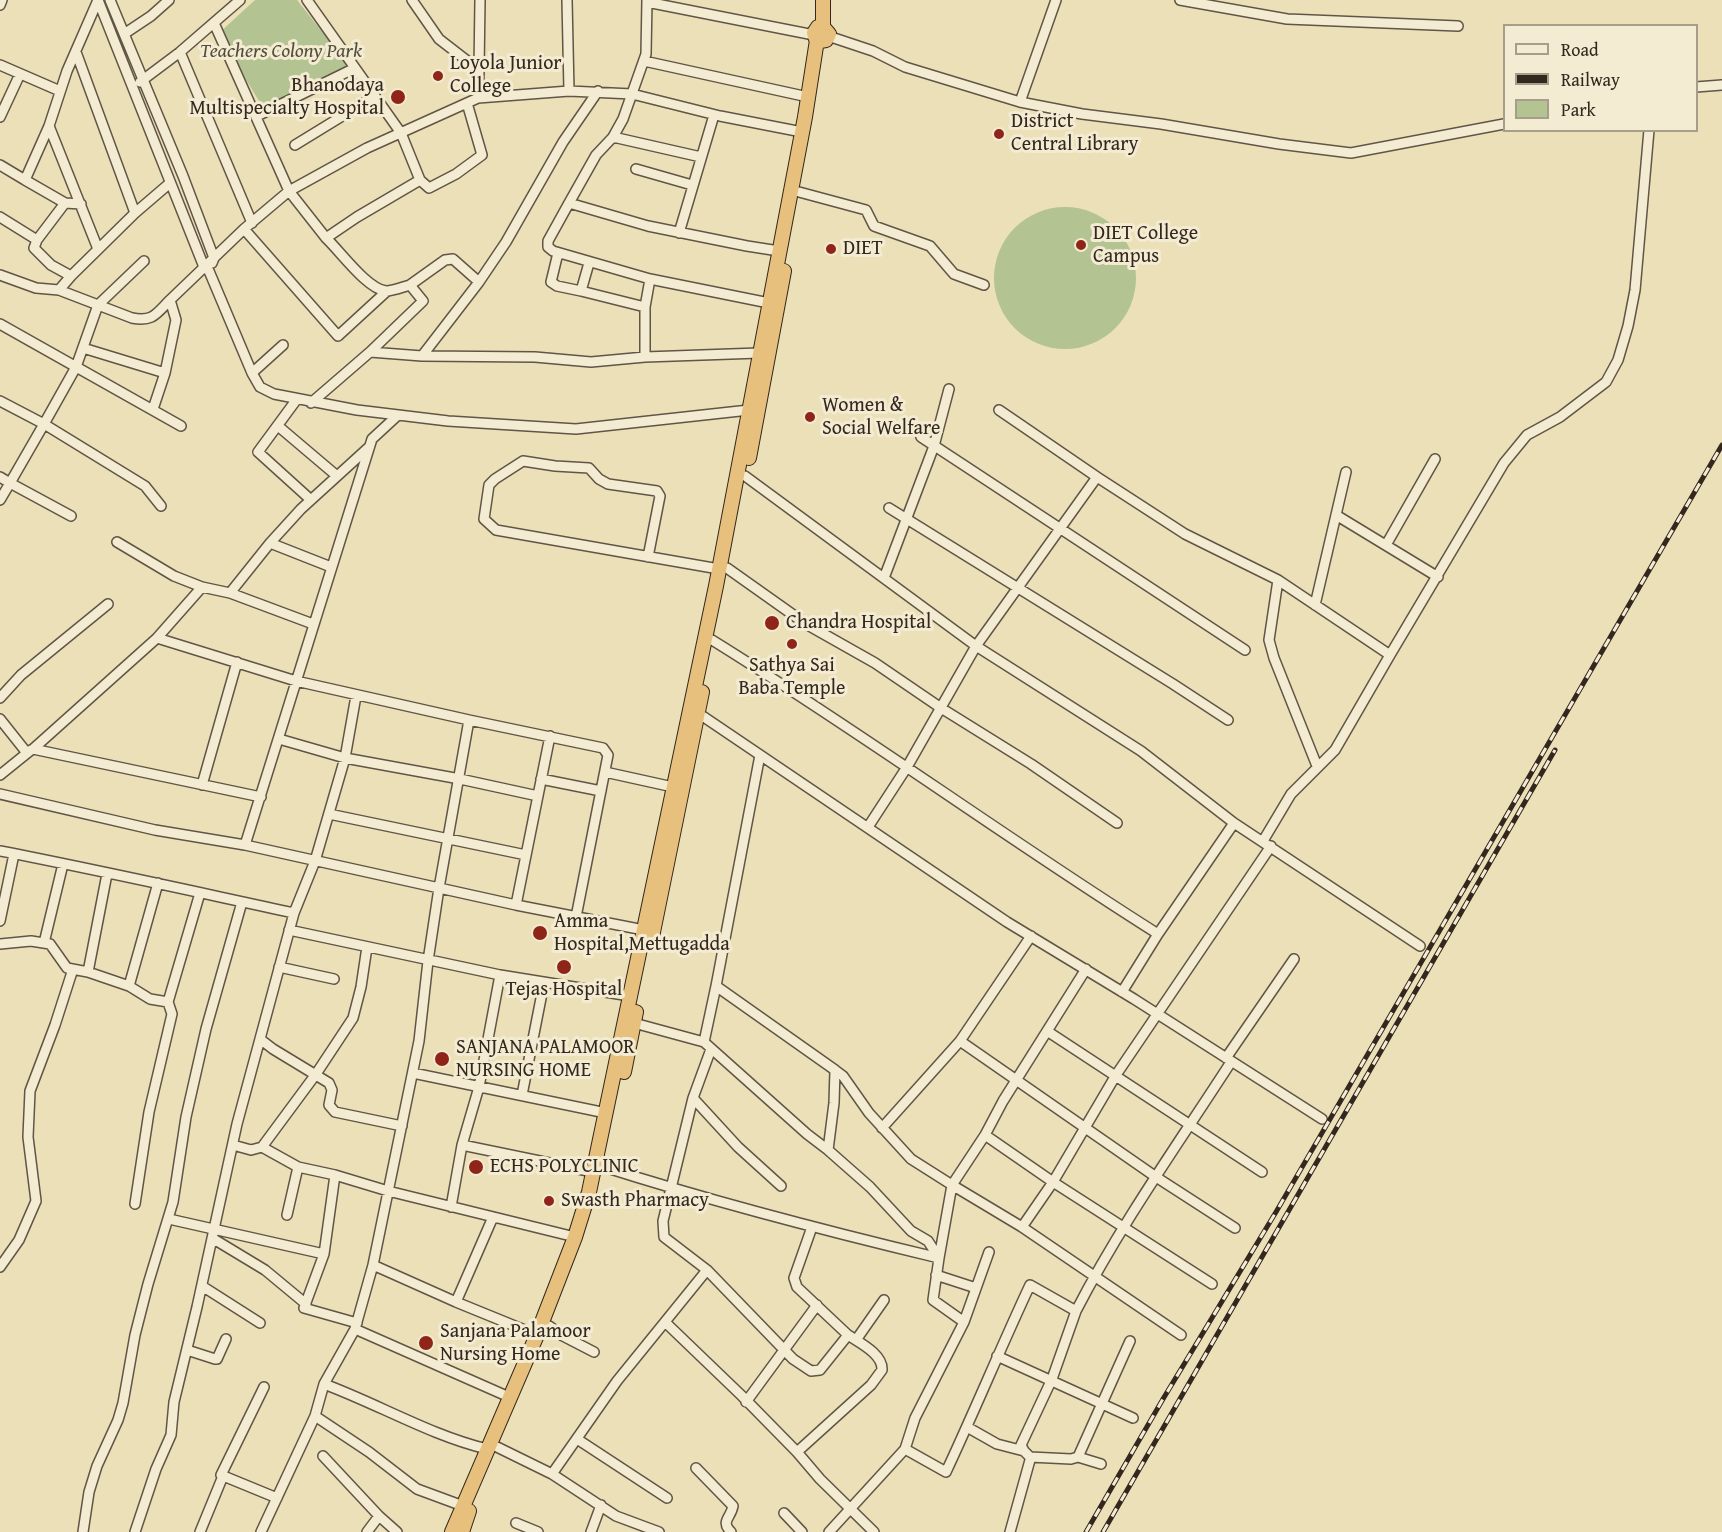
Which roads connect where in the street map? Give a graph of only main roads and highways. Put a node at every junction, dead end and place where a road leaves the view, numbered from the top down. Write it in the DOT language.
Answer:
graph roads {
  1 [pos="816,0"];
  2 [pos="823,0"];
  3 [pos="821,35"];
  4 [pos="741,475"];
  5 [pos="723,568"];
  6 [pos="649,931"];
  7 [pos="598,1170"];
  8 [pos="492,1448"];
  9 [pos="460,1530"];
  1 -- 3 [label="highway"];
  2 -- 3 [label="highway"];
  3 -- 4 [label="highway"];
  3 -- 4 [label="highway"];
  4 -- 5 [label="highway"];
  5 -- 6 [label="highway"];
  5 -- 6 [label="highway"];
  6 -- 7 [label="highway"];
  6 -- 7 [label="highway"];
  7 -- 8 [label="highway"];
  7 -- 8 [label="highway"];
  8 -- 9 [label="highway"];
  8 -- 9 [label="highway"];
}
